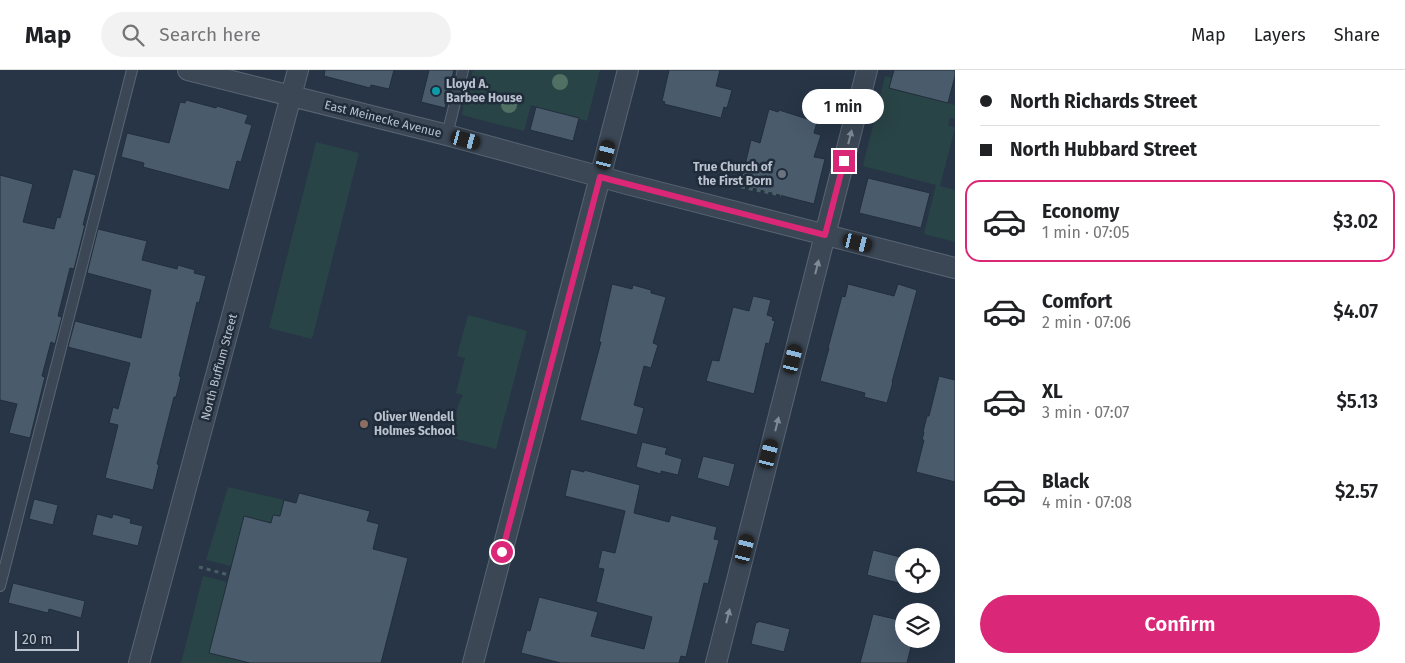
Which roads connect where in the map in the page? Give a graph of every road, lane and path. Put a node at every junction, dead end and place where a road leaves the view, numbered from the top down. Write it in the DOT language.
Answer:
graph roads {
  1 [pos="132,70"];
  2 [pos="188,70"];
  3 [pos="298,70"];
  4 [pos="463,70"];
  5 [pos="628,70"];
  6 [pos="867,70"];
  7 [pos="291,96"];
  8 [pos="447,135"];
  9 [pos="600,177"];
  10 [pos="741,186"];
  11 [pos="781,195"];
  12 [pos="825,235"];
  13 [pos="955,268"];
  14 [pos="200,567"];
  15 [pos="229,575"];
  16 [pos="0,586"];
  17 [pos="139,663"];
  18 [pos="473,663"];
  19 [pos="716,663"];
  1 -- 16 [label="lane"];
  2 -- 7 [label="street, East Meinecke Avenue"];
  3 -- 7 [label="street, North Buffum Street"];
  4 -- 8 [label="lane"];
  5 -- 9 [label="street"];
  12 -- 6 [label="street, one-way"];
  7 -- 8 [label="street, East Meinecke Avenue"];
  7 -- 17 [label="street, North Buffum Street"];
  8 -- 9 [label="street, East Meinecke Avenue"];
  9 -- 12 [label="street, East Meinecke Avenue"];
  9 -- 18 [label="street"];
  10 -- 11 [label="path"];
  12 -- 13 [label="street, East Meinecke Avenue"];
  19 -- 12 [label="street, one-way"];
  14 -- 15 [label="path"];
}
